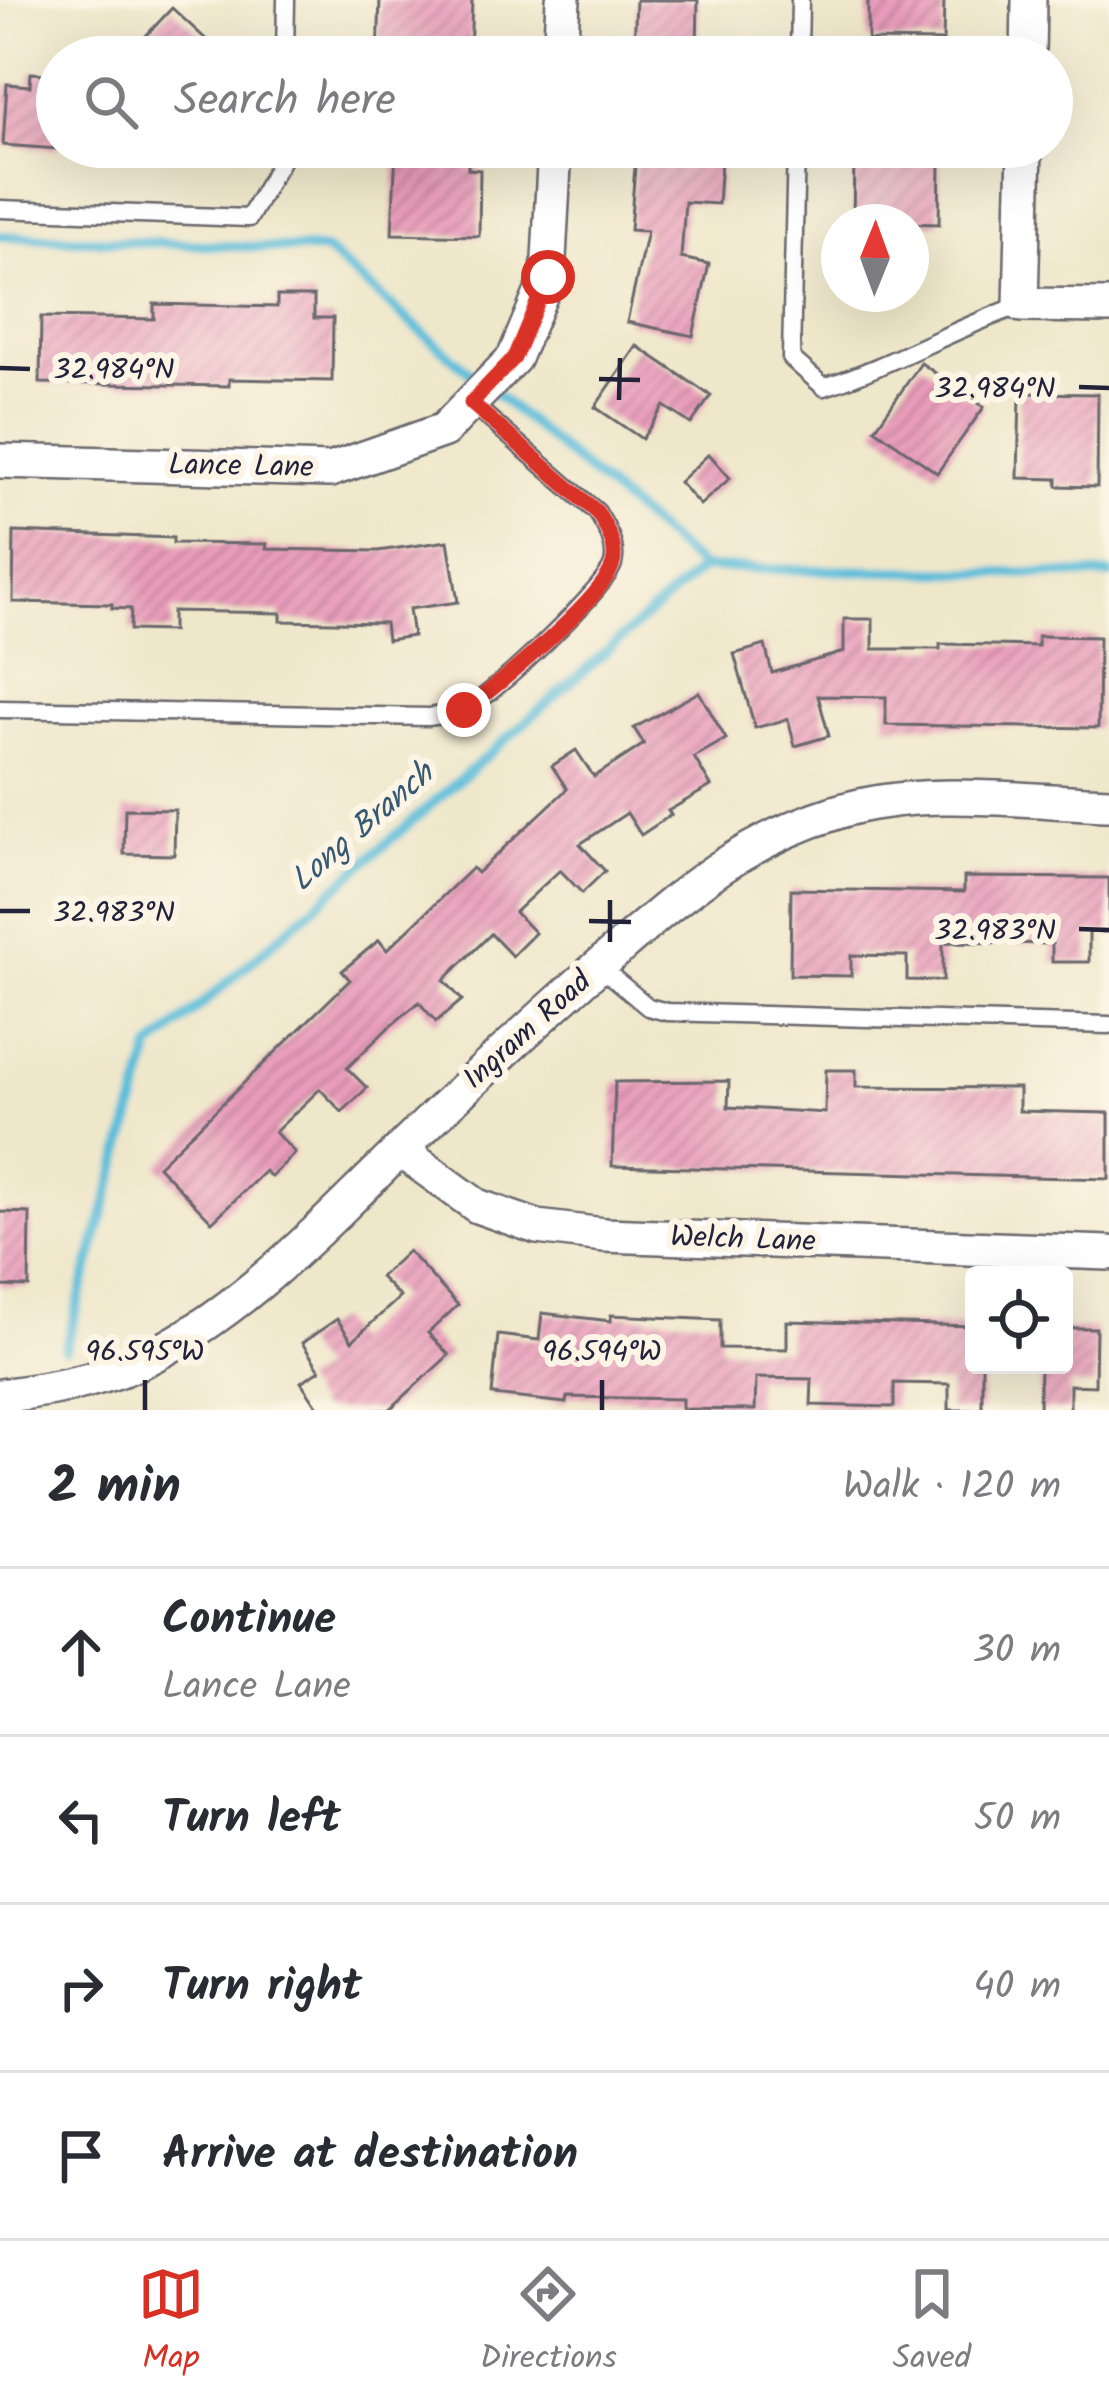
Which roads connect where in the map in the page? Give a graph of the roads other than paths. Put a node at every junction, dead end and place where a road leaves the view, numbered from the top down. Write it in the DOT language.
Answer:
graph roads {
  1 [pos="286,0"];
  2 [pos="563,0"];
  3 [pos="800,0"];
  4 [pos="1029,0"];
  5 [pos="285,36"];
  6 [pos="561,36"];
  7 [pos="799,36"];
  8 [pos="1028,36"];
  9 [pos="277,168"];
  10 [pos="554,168"];
  11 [pos="796,168"];
  12 [pos="1024,168"];
  13 [pos="0,209"];
  14 [pos="1021,305"];
  15 [pos="1109,306"];
  16 [pos="471,403"];
  17 [pos="0,461"];
  18 [pos="0,709"];
  19 [pos="1109,804"];
  20 [pos="599,965"];
  21 [pos="1109,1025"];
  22 [pos="400,1150"];
  23 [pos="1109,1253"];
  24 [pos="0,1396"];
  1 -- 5 [label="lane"];
  2 -- 6 [label="street"];
  3 -- 7 [label="lane"];
  4 -- 8 [label="street"];
  9 -- 13 [label="lane"];
  10 -- 16 [label="street, Lance Lane"];
  11 -- 14 [label="lane"];
  12 -- 14 [label="street"];
  14 -- 15 [label="street"];
  16 -- 17 [label="street, Lance Lane"];
  16 -- 18 [label="lane"];
  19 -- 20 [label="street, Ingram Road"];
  20 -- 21 [label="lane"];
  20 -- 22 [label="street, Ingram Road"];
  22 -- 23 [label="street, Welch Lane"];
  22 -- 24 [label="street, Ingram Road"];
}
